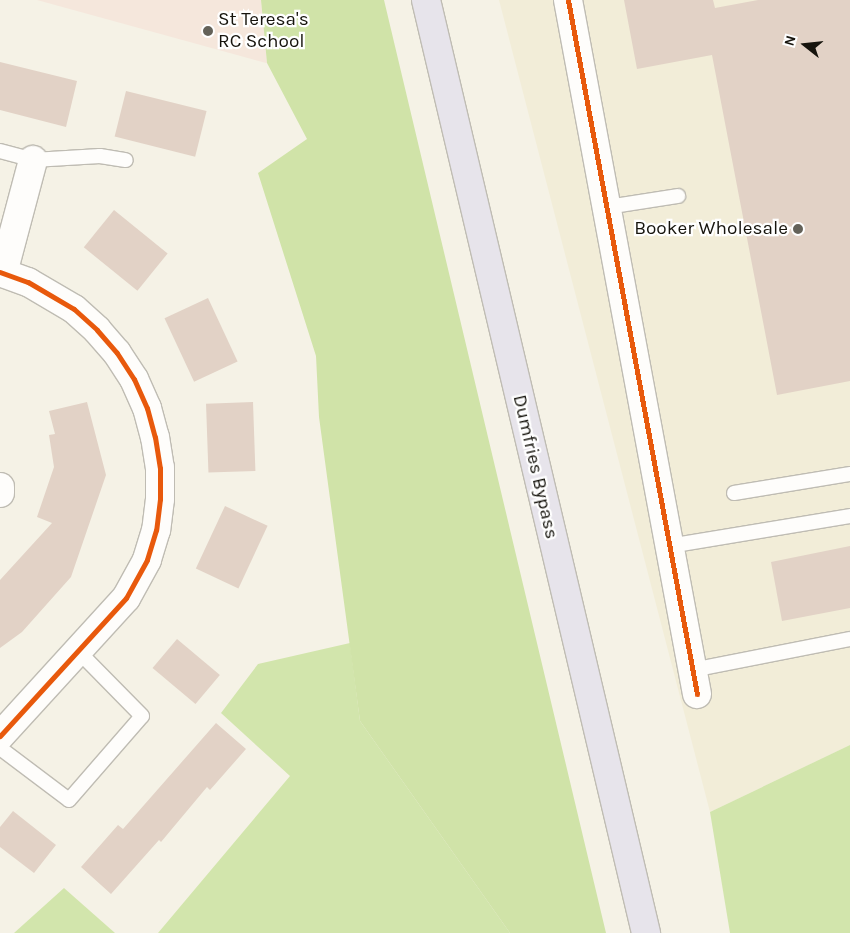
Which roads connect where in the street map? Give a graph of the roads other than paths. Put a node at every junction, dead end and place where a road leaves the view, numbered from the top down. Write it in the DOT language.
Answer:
graph roads {
  1 [pos="426,0"];
  2 [pos="568,0"];
  3 [pos="0,151"];
  4 [pos="33,160"];
  5 [pos="126,160"];
  6 [pos="678,196"];
  7 [pos="607,208"];
  8 [pos="1,273"];
  9 [pos="850,474"];
  10 [pos="0,487"];
  11 [pos="0,493"];
  12 [pos="734,494"];
  13 [pos="850,516"];
  14 [pos="669,546"];
  15 [pos="850,639"];
  16 [pos="79,652"];
  17 [pos="694,682"];
  18 [pos="0,736"];
  19 [pos="0,748"];
  20 [pos="646,933"];
  1 -- 20 [label="highway, Dumfries Bypass"];
  2 -- 7 [label="street"];
  3 -- 4 [label="lane"];
  4 -- 5 [label="lane"];
  4 -- 8 [label="street"];
  6 -- 7 [label="lane"];
  7 -- 14 [label="street"];
  8 -- 16 [label="street"];
  9 -- 12 [label="lane"];
  10 -- 11 [label="street"];
  13 -- 14 [label="lane"];
  14 -- 17 [label="street"];
  15 -- 17 [label="lane"];
  16 -- 18 [label="street"];
  16 -- 19 [label="lane"];
}
